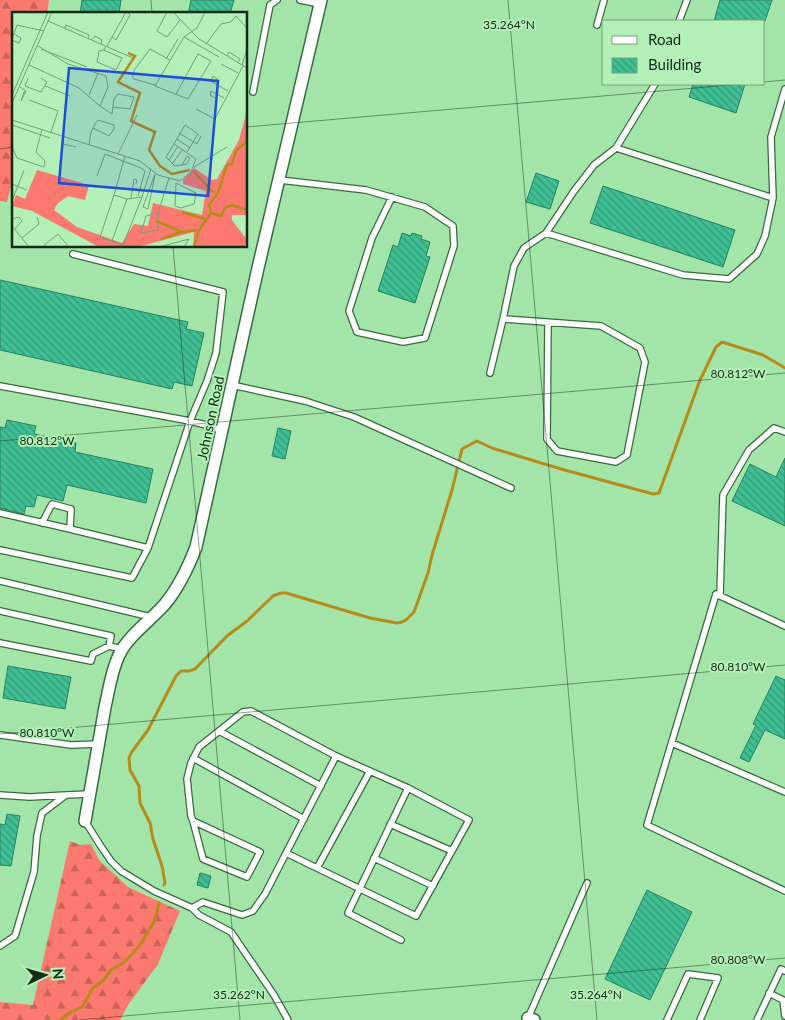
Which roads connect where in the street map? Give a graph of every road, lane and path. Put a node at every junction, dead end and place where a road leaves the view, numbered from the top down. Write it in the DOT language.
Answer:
graph roads {
  1 [pos="277,0"];
  2 [pos="300,0"];
  3 [pos="604,0"];
  4 [pos="687,0"];
  5 [pos="320,2"];
  6 [pos="679,20"];
  7 [pos="597,25"];
  8 [pos="654,85"];
  9 [pos="785,89"];
  10 [pos="253,92"];
  11 [pos="616,148"];
  12 [pos="280,180"];
  13 [pos="392,197"];
  14 [pos="773,198"];
  15 [pos="546,233"];
  16 [pos="73,254"];
  17 [pos="503,319"];
  18 [pos="548,323"];
  19 [pos="490,373"];
  20 [pos="232,385"];
  21 [pos="0,386"];
  22 [pos="190,421"];
  23 [pos="222,431"];
  24 [pos="785,432"];
  25 [pos="511,488"];
  26 [pos="0,513"];
  27 [pos="42,523"];
  28 [pos="70,529"];
  29 [pos="148,548"];
  30 [pos="0,550"];
  31 [pos="0,581"];
  32 [pos="720,596"];
  33 [pos="0,611"];
  34 [pos="151,617"];
  35 [pos="785,626"];
  36 [pos="0,643"];
  37 [pos="109,646"];
  38 [pos="122,649"];
  39 [pos="219,731"];
  40 [pos="0,735"];
  41 [pos="672,743"];
  42 [pos="98,744"];
  43 [pos="336,756"];
  44 [pos="193,758"];
  45 [pos="370,771"];
  46 [pos="321,786"];
  47 [pos="408,788"];
  48 [pos="785,792"];
  49 [pos="90,794"];
  50 [pos="0,795"];
  51 [pos="66,795"];
  52 [pos="304,819"];
  53 [pos="85,821"];
  54 [pos="193,821"];
  55 [pos="390,824"];
  56 [pos="452,851"];
  57 [pos="286,853"];
  58 [pos="374,858"];
  59 [pos="317,868"];
  60 [pos="587,883"];
  61 [pos="433,886"];
  62 [pos="359,888"];
  63 [pos="785,891"];
  64 [pos="192,908"];
  65 [pos="401,940"];
  66 [pos="0,946"];
  67 [pos="785,971"];
  68 [pos="769,993"];
  69 [pos="784,1001"];
  70 [pos="785,1016"];
  71 [pos="531,1019"];
  72 [pos="288,1020"];
  73 [pos="666,1020"];
  74 [pos="700,1020"];
  75 [pos="757,1020"];
  1 -- 10 [label="lane"];
  2 -- 5 [label="lane"];
  3 -- 7 [label="lane"];
  4 -- 6 [label="lane"];
  5 -- 12 [label="street, Johnson Road"];
  8 -- 11 [label="lane"];
  9 -- 14 [label="lane"];
  11 -- 14 [label="lane"];
  11 -- 15 [label="lane"];
  12 -- 13 [label="lane"];
  12 -- 20 [label="street, Johnson Road"];
  13 -- 13 [label="lane"];
  14 -- 15 [label="lane"];
  15 -- 17 [label="lane"];
  16 -- 22 [label="lane"];
  17 -- 18 [label="lane"];
  17 -- 19 [label="lane"];
  18 -- 18 [label="lane"];
  20 -- 23 [label="street, Johnson Road"];
  20 -- 25 [label="lane"];
  21 -- 22 [label="lane"];
  22 -- 23 [label="lane"];
  22 -- 29 [label="lane"];
  23 -- 34 [label="street, Johnson Road"];
  24 -- 32 [label="lane"];
  26 -- 27 [label="lane"];
  27 -- 28 [label="lane"];
  27 -- 28 [label="lane"];
  28 -- 29 [label="lane"];
  29 -- 30 [label="lane"];
  31 -- 34 [label="lane"];
  32 -- 35 [label="lane"];
  32 -- 41 [label="lane"];
  33 -- 37 [label="lane"];
  34 -- 38 [label="street, Johnson Road"];
  36 -- 37 [label="lane"];
  37 -- 38 [label="lane"];
  38 -- 42 [label="street, Johnson Road"];
  39 -- 43 [label="lane"];
  39 -- 44 [label="lane"];
  39 -- 46 [label="lane"];
  40 -- 42 [label="lane"];
  41 -- 48 [label="lane"];
  41 -- 63 [label="lane"];
  42 -- 49 [label="street, Johnson Road"];
  43 -- 45 [label="lane"];
  43 -- 46 [label="lane"];
  44 -- 52 [label="lane"];
  44 -- 54 [label="lane"];
  45 -- 47 [label="lane"];
  45 -- 59 [label="lane"];
  46 -- 52 [label="lane"];
  47 -- 55 [label="lane"];
  47 -- 56 [label="lane"];
  49 -- 51 [label="lane"];
  49 -- 53 [label="street, Johnson Road"];
  50 -- 51 [label="lane"];
  51 -- 66 [label="lane"];
  52 -- 57 [label="lane"];
  53 -- 64 [label="lane"];
  54 -- 54 [label="lane"];
  55 -- 56 [label="lane"];
  55 -- 58 [label="lane"];
  56 -- 61 [label="lane"];
  57 -- 59 [label="lane"];
  57 -- 64 [label="lane"];
  58 -- 61 [label="lane"];
  58 -- 62 [label="lane"];
  59 -- 62 [label="lane"];
  60 -- 71 [label="lane"];
  61 -- 62 [label="lane"];
  62 -- 65 [label="lane"];
  64 -- 72 [label="lane"];
  67 -- 68 [label="lane"];
  68 -- 69 [label="lane"];
  68 -- 75 [label="lane"];
  69 -- 70 [label="lane"];
  73 -- 74 [label="lane"];
}
